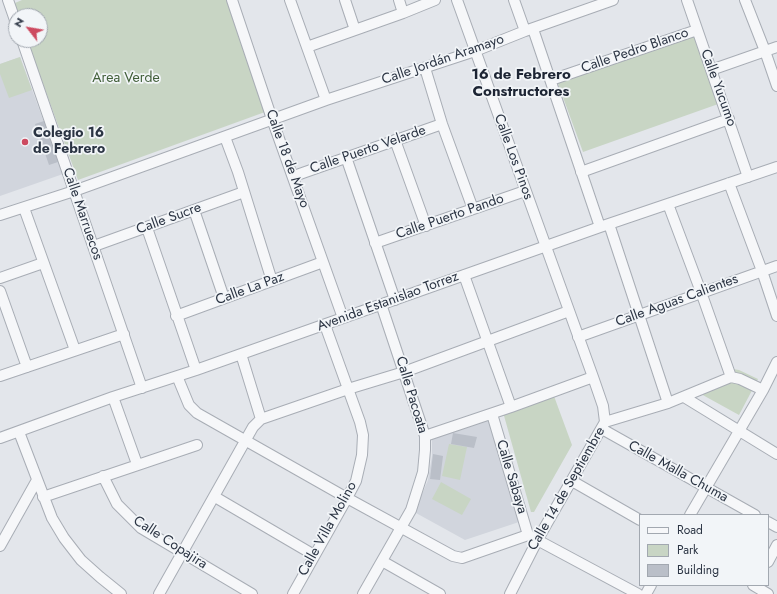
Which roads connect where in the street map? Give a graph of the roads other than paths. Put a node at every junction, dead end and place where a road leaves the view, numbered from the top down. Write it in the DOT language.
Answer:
graph roads {
  1 [pos="232,0"];
  2 [pos="290,0"];
  3 [pos="345,0"];
  4 [pos="399,0"];
  5 [pos="435,0"];
  6 [pos="457,0"];
  7 [pos="514,0"];
  8 [pos="613,0"];
  9 [pos="687,0"];
  10 [pos="746,0"];
  11 [pos="403,13"];
  12 [pos="354,30"];
  13 [pos="529,30"];
  14 [pos="697,30"];
  15 [pos="307,47"];
  16 [pos="777,47"];
  17 [pos="25,48"];
  18 [pos="476,51"];
  19 [pos="765,51"];
  20 [pos="425,68"];
  21 [pos="712,70"];
  22 [pos="551,80"];
  23 [pos="777,86"];
  24 [pos="326,100"];
  25 [pos="272,119"];
  26 [pos="729,119"];
  27 [pos="442,124"];
  28 [pos="225,137"];
  29 [pos="395,140"];
  30 [pos="346,157"];
  31 [pos="777,167"];
  32 [pos="581,172"];
  33 [pos="294,176"];
  34 [pos="748,176"];
  35 [pos="729,183"];
  36 [pos="74,191"];
  37 [pos="525,191"];
  38 [pos="244,192"];
  39 [pos="668,204"];
  40 [pos="24,208"];
  41 [pos="473,209"];
  42 [pos="194,210"];
  43 [pos="0,215"];
  44 [pos="426,226"];
  45 [pos="604,226"];
  46 [pos="147,228"];
  47 [pos="375,243"];
  48 [pos="94,246"];
  49 [pos="545,246"];
  50 [pos="323,262"];
  51 [pos="43,263"];
  52 [pos="777,266"];
  53 [pos="762,271"];
  54 [pos="464,275"];
  55 [pos="0,278"];
  56 [pos="272,281"];
  57 [pos="0,291"];
  58 [pos="701,292"];
  59 [pos="224,298"];
  60 [pos="394,300"];
  61 [pos="381,304"];
  62 [pos="569,311"];
  63 [pos="640,315"];
  64 [pos="176,316"];
  65 [pos="777,316"];
  66 [pos="343,318"];
  67 [pos="325,325"];
  68 [pos="124,334"];
  69 [pos="578,337"];
  70 [pos="488,340"];
  71 [pos="75,350"];
  72 [pos="241,354"];
  73 [pos="777,362"];
  74 [pos="27,367"];
  75 [pos="196,370"];
  76 [pos="404,372"];
  77 [pos="0,376"];
  78 [pos="177,376"];
  79 [pos="593,377"];
  80 [pos="731,377"];
  81 [pos="774,380"];
  82 [pos="142,388"];
  83 [pos="348,389"];
  84 [pos="763,390"];
  85 [pos="114,397"];
  86 [pos="684,397"];
  87 [pos="668,403"];
  88 [pos="511,407"];
  89 [pos="492,414"];
  90 [pos="261,419"];
  91 [pos="604,426"];
  92 [pos="738,431"];
  93 [pos="19,432"];
  94 [pos="425,436"];
  95 [pos="0,438"];
  96 [pos="246,441"];
  97 [pos="197,445"];
  98 [pos="777,454"];
  99 [pos="137,464"];
  100 [pos="103,476"];
  101 [pos="37,480"];
  102 [pos="572,481"];
  103 [pos="706,488"];
  104 [pos="43,497"];
  105 [pos="215,497"];
  106 [pos="347,498"];
  107 [pos="691,514"];
  108 [pos="753,514"];
  109 [pos="639,519"];
  110 [pos="400,527"];
  111 [pos="533,538"];
  112 [pos="777,545"];
  113 [pos="0,546"];
  114 [pos="182,553"];
  115 [pos="314,555"];
  116 [pos="769,560"];
  117 [pos="382,561"];
  118 [pos="753,588"];
  119 [pos="365,592"];
  120 [pos="122,594"];
  121 [pos="160,594"];
  122 [pos="252,594"];
  123 [pos="292,594"];
  124 [pos="376,594"];
  125 [pos="440,594"];
  126 [pos="510,594"];
  127 [pos="638,594"];
  128 [pos="768,594"];
  1 -- 25 [label="street, Calle 18 de Mayo"];
  2 -- 15 [label="street"];
  3 -- 12 [label="street"];
  4 -- 11 [label="street"];
  5 -- 11 [label="street"];
  6 -- 18 [label="street, Calle Los Pinos"];
  7 -- 13 [label="street"];
  8 -- 13 [label="street, Calle Jordán Aramayo"];
  9 -- 14 [label="street, Calle Yucumo"];
  10 -- 19 [label="street"];
  11 -- 12 [label="street"];
  12 -- 15 [label="street"];
  13 -- 18 [label="street, Calle Jordán Aramayo"];
  13 -- 22 [label="street"];
  14 -- 21 [label="street, Calle Yucumo"];
  14 -- 22 [label="street, Calle Pedro Blanco"];
  15 -- 24 [label="street"];
  16 -- 19 [label="street"];
  17 -- 36 [label="street, Calle Marruecos"];
  18 -- 20 [label="street, Calle Jordán Aramayo"];
  18 -- 37 [label="street, Calle Los Pinos"];
  19 -- 21 [label="street"];
  19 -- 23 [label="street"];
  20 -- 24 [label="street, Calle Jordán Aramayo"];
  20 -- 27 [label="street"];
  21 -- 26 [label="street, Calle Yucumo"];
  22 -- 32 [label="street"];
  24 -- 25 [label="street, Calle Jordán Aramayo"];
  25 -- 28 [label="street, Calle Jordán Aramayo"];
  25 -- 33 [label="street, Calle 18 de Mayo"];
  26 -- 32 [label="street"];
  26 -- 34 [label="street, Calle Yucumo"];
  27 -- 29 [label="street, Calle Puerto Velarde"];
  27 -- 41 [label="street"];
  28 -- 36 [label="street, Calle Jordán Aramayo"];
  28 -- 38 [label="street"];
  29 -- 30 [label="street, Calle Puerto Velarde"];
  29 -- 44 [label="street"];
  30 -- 33 [label="street, Calle Puerto Velarde"];
  30 -- 47 [label="street"];
  31 -- 34 [label="street, Avenida Estanislao Torrez"];
  32 -- 45 [label="street"];
  33 -- 50 [label="street, Calle 18 de Mayo"];
  34 -- 35 [label="street, Avenida Estanislao Torrez"];
  35 -- 39 [label="street, Avenida Estanislao Torrez"];
  35 -- 53 [label="street"];
  36 -- 40 [label="street, Calle Jordán Aramayo"];
  36 -- 48 [label="street, Calle Marruecos"];
  37 -- 41 [label="street, Calle Puerto Pando"];
  37 -- 49 [label="street, Calle Los Pinos"];
  38 -- 42 [label="street, Calle Sucre"];
  38 -- 56 [label="street"];
  39 -- 45 [label="street, Avenida Estanislao Torrez"];
  39 -- 58 [label="street"];
  40 -- 43 [label="street, Calle Jordán Aramayo"];
  40 -- 51 [label="street"];
  41 -- 44 [label="street, Calle Puerto Pando"];
  42 -- 46 [label="street, Calle Sucre"];
  42 -- 59 [label="street"];
  44 -- 47 [label="street, Calle Puerto Pando"];
  45 -- 49 [label="street, Avenida Estanislao Torrez"];
  45 -- 63 [label="street"];
  46 -- 48 [label="street, Calle Sucre"];
  46 -- 64 [label="street"];
  47 -- 60 [label="street"];
  48 -- 68 [label="street, Calle Marruecos"];
  49 -- 54 [label="street, Avenida Estanislao Torrez"];
  49 -- 62 [label="street, Calle 14 de Septiembre"];
  50 -- 56 [label="street, Calle La Paz"];
  50 -- 66 [label="street, Calle 18 de Mayo"];
  51 -- 55 [label="street"];
  51 -- 71 [label="street"];
  52 -- 53 [label="street, Calle Aguas Calientes"];
  53 -- 58 [label="street, Calle Aguas Calientes"];
  53 -- 65 [label="street"];
  54 -- 60 [label="street, Avenida Estanislao Torrez"];
  54 -- 70 [label="street"];
  56 -- 59 [label="street, Calle La Paz"];
  57 -- 74 [label="street"];
  58 -- 63 [label="street, Calle Aguas Calientes"];
  58 -- 80 [label="street"];
  59 -- 64 [label="street, Calle La Paz"];
  60 -- 61 [label="street, Avenida Estanislao Torrez"];
  61 -- 66 [label="street, Avenida Estanislao Torrez"];
  61 -- 76 [label="street, Calle Pacoata"];
  62 -- 69 [label="street, Calle 14 de Septiembre"];
  62 -- 70 [label="street"];
  63 -- 69 [label="street, Calle Aguas Calientes"];
  63 -- 87 [label="street"];
  64 -- 75 [label="street"];
  66 -- 67 [label="street, Avenida Estanislao Torrez"];
  67 -- 72 [label="street, Avenida Estanislao Torrez"];
  67 -- 83 [label="street, Calle Villa Molino"];
  68 -- 71 [label="street"];
  68 -- 82 [label="street, Calle Marruecos"];
  69 -- 79 [label="street, Calle 14 de Septiembre"];
  70 -- 76 [label="street"];
  70 -- 88 [label="street"];
  71 -- 74 [label="street"];
  72 -- 75 [label="street, Avenida Estanislao Torrez"];
  72 -- 90 [label="street"];
  73 -- 81 [label="street"];
  74 -- 77 [label="street"];
  75 -- 78 [label="street, Avenida Estanislao Torrez"];
  76 -- 83 [label="street"];
  76 -- 94 [label="street, Calle Pacoata"];
  78 -- 82 [label="street, Avenida Estanislao Torrez"];
  78 -- 96 [label="street"];
  79 -- 88 [label="street"];
  79 -- 91 [label="street, Calle 14 de Septiembre"];
  80 -- 84 [label="street"];
  80 -- 86 [label="street"];
  81 -- 84 [label="street"];
  82 -- 85 [label="street, Avenida Estanislao Torrez"];
  83 -- 90 [label="street"];
  83 -- 106 [label="street, Calle Villa Molino"];
  84 -- 92 [label="street"];
  85 -- 93 [label="street, Avenida Estanislao Torrez"];
  85 -- 99 [label="street"];
  86 -- 87 [label="street"];
  86 -- 92 [label="street"];
  87 -- 91 [label="street"];
  88 -- 89 [label="street"];
  89 -- 94 [label="street"];
  89 -- 111 [label="street, Calle Sabaya"];
  90 -- 96 [label="street"];
  91 -- 102 [label="street, Calle 14 de Septiembre"];
  91 -- 103 [label="street, Calle Malla Chuma"];
  92 -- 98 [label="street"];
  92 -- 103 [label="street"];
  93 -- 95 [label="street, Avenida Estanislao Torrez"];
  93 -- 101 [label="street"];
  94 -- 110 [label="street, Calle Pacoata"];
  96 -- 105 [label="street"];
  96 -- 106 [label="street"];
  97 -- 99 [label="street"];
  99 -- 100 [label="street"];
  100 -- 104 [label="street"];
  100 -- 114 [label="street, Calle Copajira"];
  101 -- 104 [label="street"];
  101 -- 113 [label="street"];
  102 -- 109 [label="street"];
  102 -- 111 [label="street, Calle 14 de Septiembre"];
  103 -- 107 [label="street"];
  103 -- 108 [label="street, Calle Malla Chuma"];
  104 -- 120 [label="street"];
  105 -- 114 [label="street"];
  105 -- 115 [label="street"];
  106 -- 110 [label="street"];
  106 -- 115 [label="street, Calle Villa Molino"];
  110 -- 111 [label="street"];
  110 -- 117 [label="street, Calle Pacoata"];
  111 -- 126 [label="street, Calle 14 de Septiembre"];
  111 -- 127 [label="street"];
  112 -- 116 [label="street"];
  114 -- 121 [label="street"];
  114 -- 122 [label="street, Calle Copajira"];
  115 -- 123 [label="street, Calle Villa Molino"];
  117 -- 119 [label="street, Calle Pacoata"];
  117 -- 125 [label="street"];
  118 -- 128 [label="street"];
  119 -- 124 [label="street"];
}
